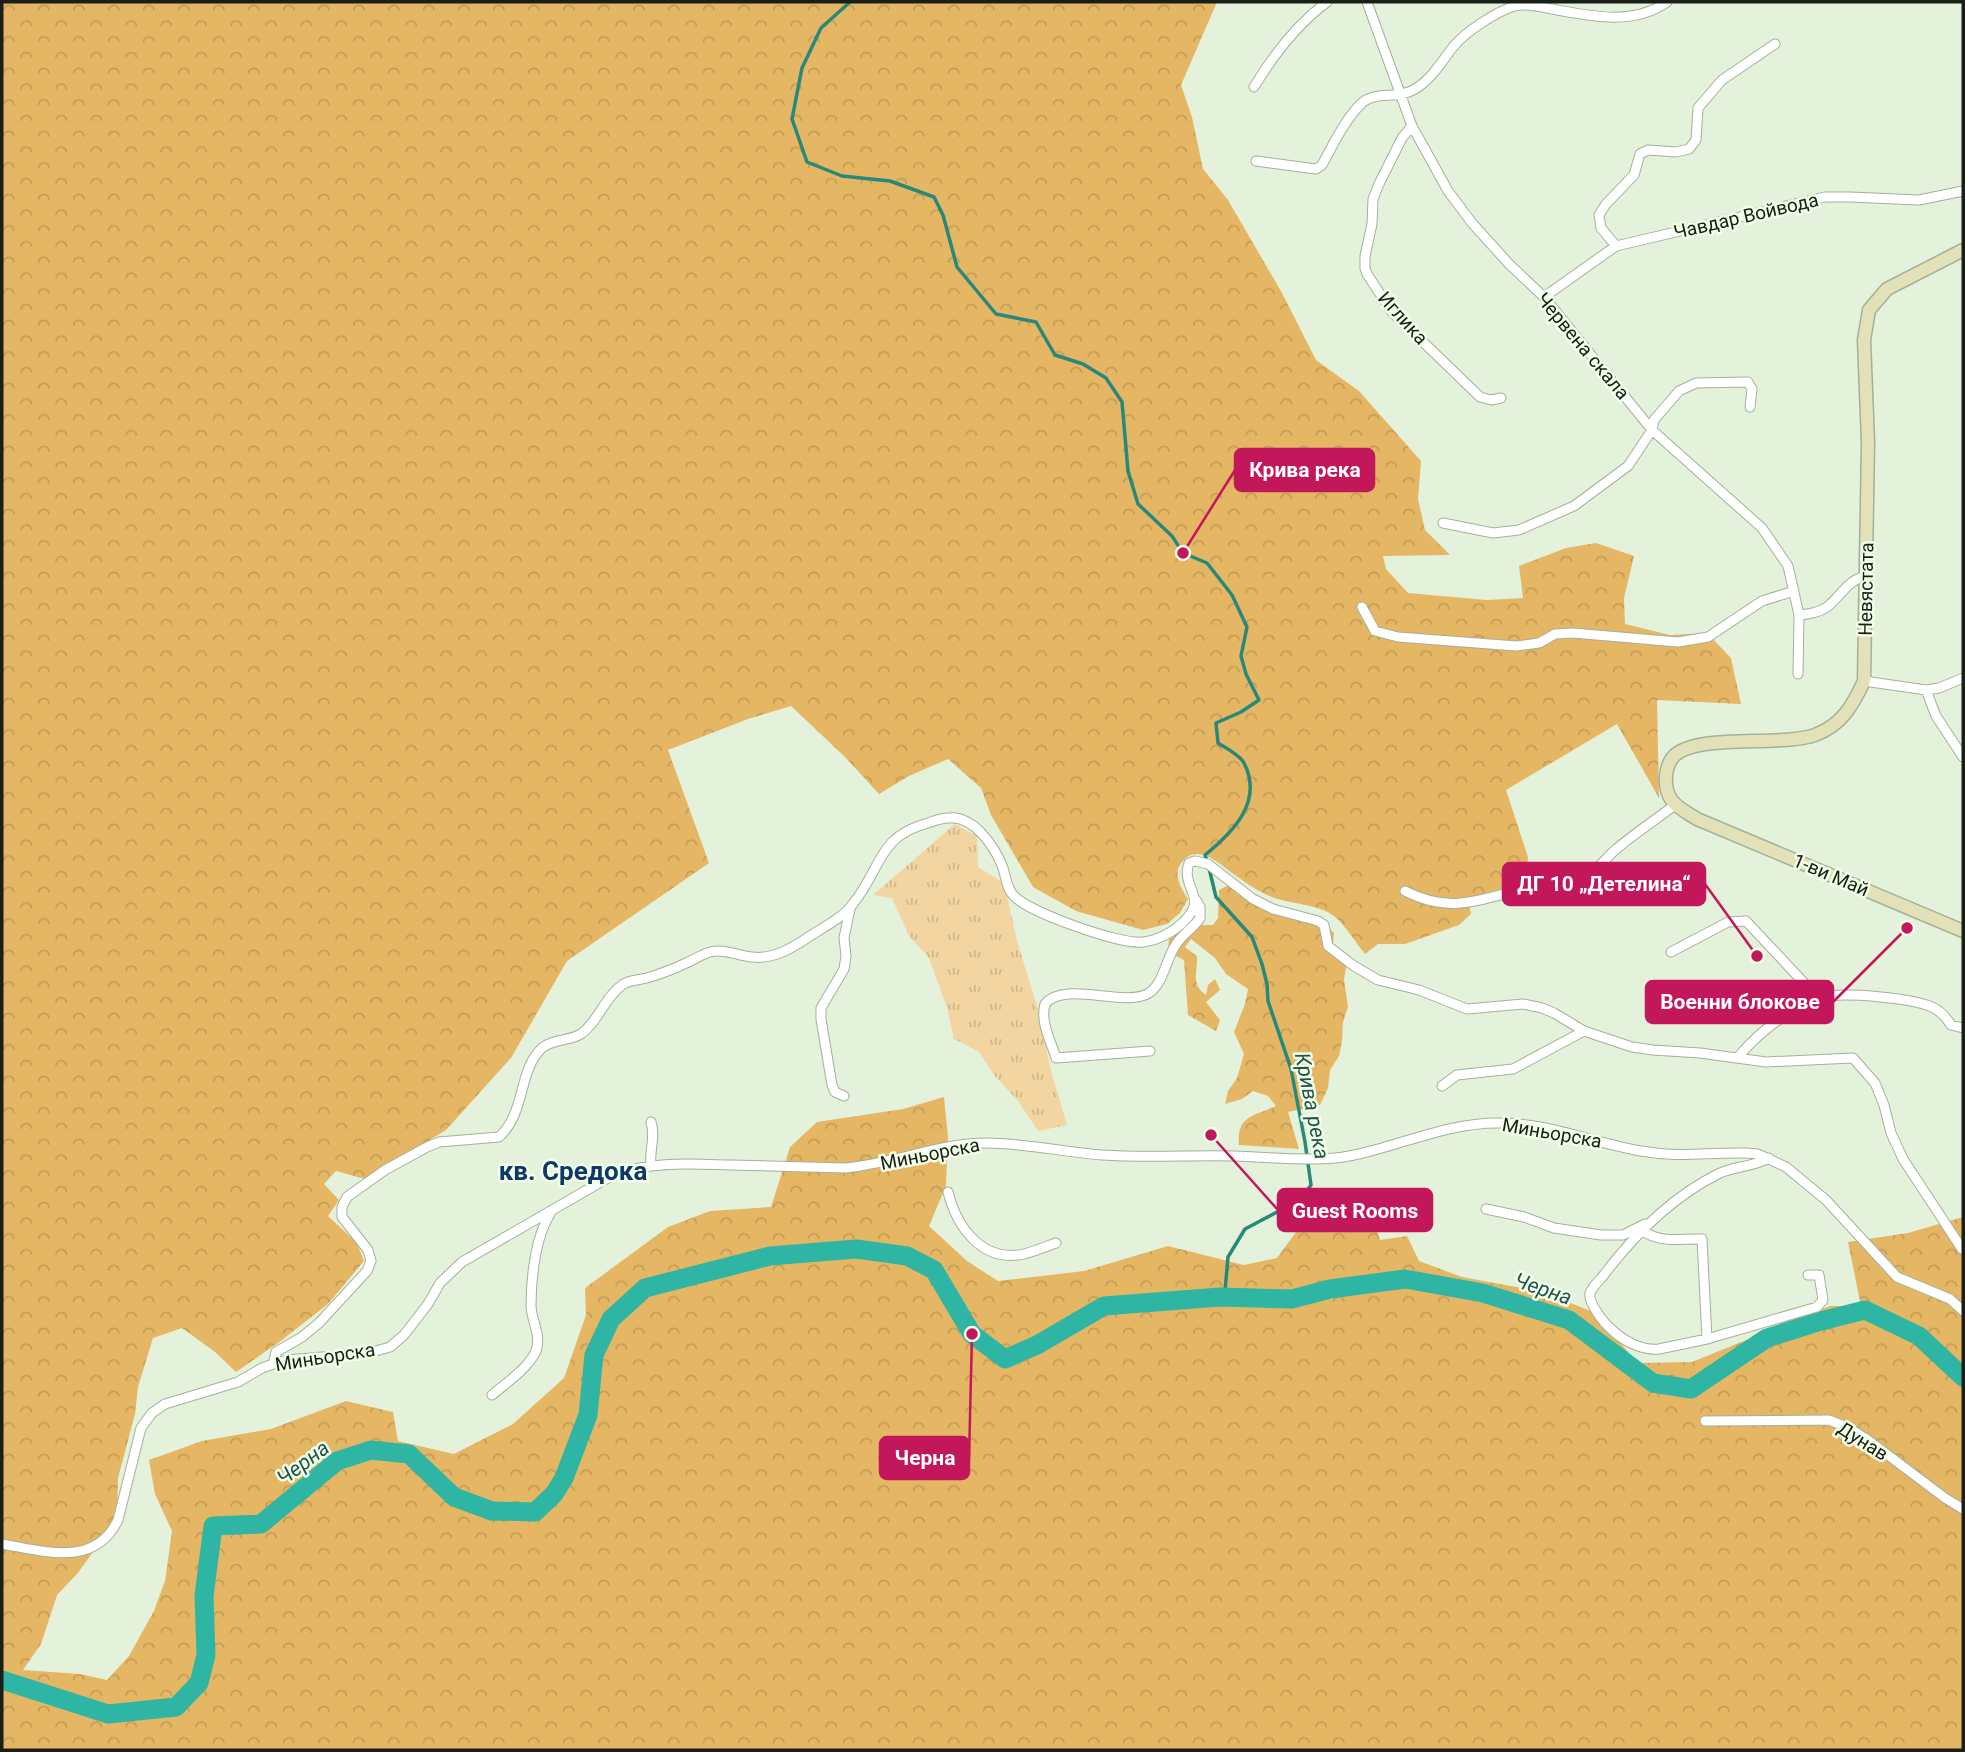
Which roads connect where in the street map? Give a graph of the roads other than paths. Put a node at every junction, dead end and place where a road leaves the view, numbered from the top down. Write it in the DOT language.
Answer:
graph roads {
  1 [pos="1327,2"];
  2 [pos="1367,2"];
  3 [pos="1667,2"];
  4 [pos="1775,44"];
  5 [pos="1254,87"];
  6 [pos="1401,96"];
  7 [pos="1412,126"];
  8 [pos="1256,161"];
  9 [pos="1963,191"];
  10 [pos="1616,246"];
  11 [pos="1963,250"];
  12 [pos="1544,297"];
  13 [pos="1502,398"];
  14 [pos="1750,407"];
  15 [pos="1652,429"];
  16 [pos="1443,523"];
  17 [pos="1867,576"];
  18 [pos="1794,591"];
  19 [pos="1362,607"];
  20 [pos="1799,615"];
  21 [pos="1798,674"];
  22 [pos="1963,678"];
  23 [pos="1864,681"];
  24 [pos="1926,690"];
  25 [pos="1963,757"];
  26 [pos="1675,805"];
  27 [pos="1405,891"];
  28 [pos="1195,898"];
  29 [pos="851,907"];
  30 [pos="1963,931"];
  31 [pos="1671,952"];
  32 [pos="1823,997"];
  33 [pos="1963,1028"];
  34 [pos="1584,1031"];
  35 [pos="1150,1051"];
  36 [pos="1738,1057"];
  37 [pos="1441,1086"];
  38 [pos="844,1096"];
  39 [pos="651,1122"];
  40 [pos="1769,1158"];
  41 [pos="651,1165"];
  42 [pos="948,1192"];
  43 [pos="552,1209"];
  44 [pos="1486,1209"];
  45 [pos="1653,1220"];
  46 [pos="1643,1231"];
  47 [pos="1056,1243"];
  48 [pos="1962,1249"];
  49 [pos="1808,1275"];
  50 [pos="1963,1311"];
  51 [pos="1707,1339"];
  52 [pos="273,1364"];
  53 [pos="492,1395"];
  54 [pos="1705,1421"];
  55 [pos="1963,1509"];
  56 [pos="2,1544"];
  1 -- 5 [label="street"];
  2 -- 6 [label="street, Червена скала"];
  3 -- 6 [label="street"];
  4 -- 10 [label="street"];
  6 -- 7 [label="street, Червена скала"];
  6 -- 8 [label="street"];
  7 -- 12 [label="street, Червена скала"];
  7 -- 13 [label="street, Иглика"];
  9 -- 10 [label="street, Чавдар Войвода"];
  10 -- 12 [label="street, Чавдар Войвода"];
  11 -- 17 [label="street, Невястата"];
  12 -- 15 [label="street, Червена скала"];
  14 -- 15 [label="street"];
  15 -- 16 [label="street"];
  15 -- 18 [label="street, Червена скала"];
  17 -- 20 [label="street"];
  17 -- 23 [label="street, Невястата"];
  18 -- 19 [label="street"];
  18 -- 20 [label="street, Червена скала"];
  20 -- 21 [label="street, Червена скала"];
  22 -- 24 [label="street"];
  23 -- 24 [label="street"];
  23 -- 26 [label="street, Невястата"];
  24 -- 25 [label="street"];
  26 -- 27 [label="street"];
  26 -- 30 [label="street, 1-ви Май"];
  28 -- 29 [label="street"];
  28 -- 34 [label="street"];
  28 -- 35 [label="street"];
  29 -- 38 [label="street"];
  29 -- 52 [label="street"];
  31 -- 32 [label="street"];
  32 -- 33 [label="street"];
  32 -- 36 [label="street"];
  34 -- 36 [label="street"];
  34 -- 37 [label="street"];
  36 -- 48 [label="street"];
  39 -- 41 [label="street"];
  40 -- 41 [label="street, Миньорска"];
  40 -- 45 [label="street"];
  40 -- 50 [label="street, Миньорска"];
  41 -- 43 [label="street, Миньорска"];
  42 -- 47 [label="street"];
  43 -- 52 [label="street, Миньорска"];
  43 -- 53 [label="street"];
  44 -- 45 [label="street"];
  45 -- 46 [label="street"];
  46 -- 51 [label="street"];
  46 -- 51 [label="street"];
  49 -- 51 [label="street"];
  52 -- 56 [label="street, Миньорска"];
  54 -- 55 [label="street, Дунав"];
}
